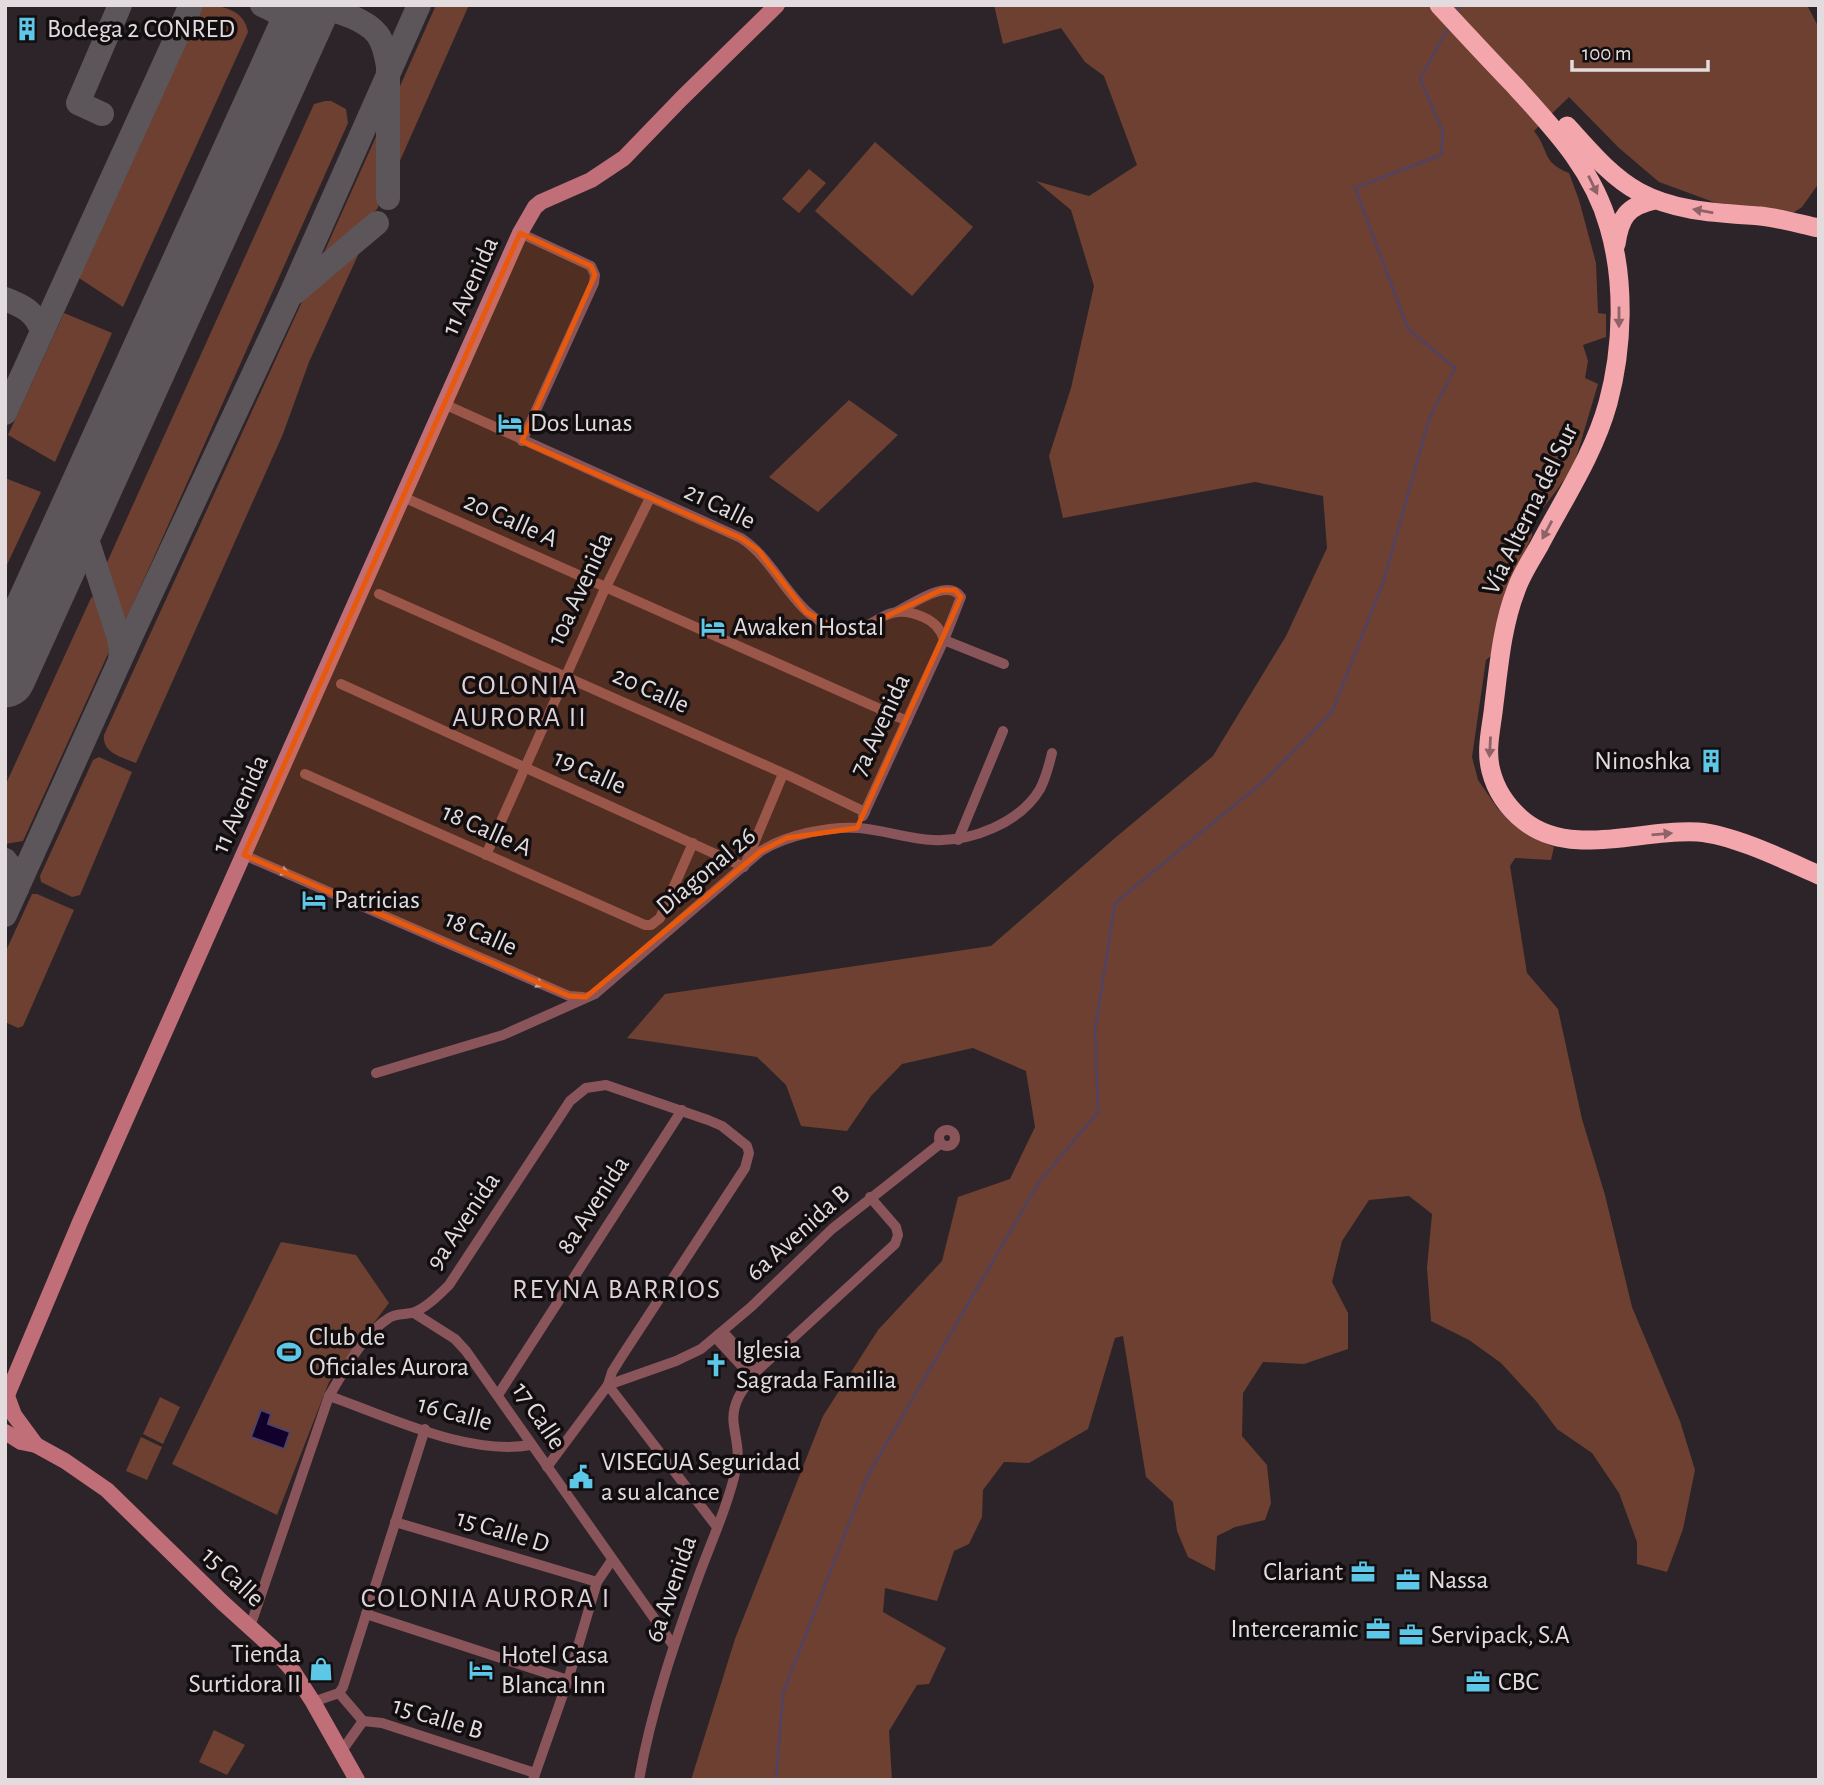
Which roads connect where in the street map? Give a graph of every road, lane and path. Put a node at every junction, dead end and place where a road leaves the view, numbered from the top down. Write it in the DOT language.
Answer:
graph roads {
  1 [pos="777,5"];
  2 [pos="1439,5"];
  3 [pos="1454,5"];
  4 [pos="1558,125"];
  5 [pos="1655,200"];
  6 [pos="1731,216"];
  7 [pos="1819,228"];
  8 [pos="520,233"];
  9 [pos="1819,237"];
  10 [pos="1615,249"];
  11 [pos="444,404"];
  12 [pos="522,441"];
  13 [pos="403,497"];
  14 [pos="650,498"];
  15 [pos="606,588"];
  16 [pos="379,594"];
  17 [pos="898,611"];
  18 [pos="944,640"];
  19 [pos="1004,664"];
  20 [pos="566,677"];
  21 [pos="341,684"];
  22 [pos="907,721"];
  23 [pos="1003,731"];
  24 [pos="1052,753"];
  25 [pos="526,768"];
  26 [pos="304,774"];
  27 [pos="783,774"];
  28 [pos="865,812"];
  29 [pos="857,828"];
  30 [pos="958,840"];
  31 [pos="693,844"];
  32 [pos="244,855"];
  33 [pos="486,855"];
  34 [pos="744,867"];
  35 [pos="1819,875"];
  36 [pos="586,997"];
  37 [pos="376,1073"];
  38 [pos="682,1110"];
  39 [pos="941,1143"];
  40 [pos="870,1197"];
  41 [pos="418,1310"];
  42 [pos="720,1335"];
  43 [pos="755,1374"];
  44 [pos="608,1385"];
  45 [pos="498,1395"];
  46 [pos="329,1396"];
  47 [pos="6,1398"];
  48 [pos="425,1429"];
  49 [pos="5,1432"];
  50 [pos="36,1445"];
  51 [pos="531,1445"];
  52 [pos="547,1467"];
  53 [pos="395,1522"];
  54 [pos="717,1527"];
  55 [pos="612,1560"];
  56 [pos="597,1582"];
  57 [pos="366,1614"];
  58 [pos="250,1627"];
  59 [pos="673,1645"];
  60 [pos="568,1679"];
  61 [pos="339,1693"];
  62 [pos="313,1702"];
  63 [pos="363,1721"];
  64 [pos="341,1752"];
  65 [pos="534,1776"];
  66 [pos="357,1780"];
  67 [pos="639,1780"];
  1 -- 8 [label="main road"];
  2 -- 4 [label="highway, Vía Alterna del Sur"];
  3 -- 4 [label="highway, Vía Alterna del Sur"];
  4 -- 5 [label="highway, Vía Alterna del Sur"];
  4 -- 10 [label="highway, Vía Alterna del Sur, one-way"];
  6 -- 5 [label="highway, Vía Alterna del Sur, one-way"];
  5 -- 10 [label="highway"];
  6 -- 7 [label="highway, Vía Alterna del Sur"];
  6 -- 9 [label="highway"];
  8 -- 11 [label="main road, 11 Avenida"];
  8 -- 12 [label="street"];
  10 -- 35 [label="highway, Vía Alterna del Sur, one-way"];
  11 -- 12 [label="street, 21 Calle"];
  11 -- 13 [label="main road, 11 Avenida"];
  12 -- 14 [label="street, 21 Calle"];
  13 -- 15 [label="street, 20 Calle A"];
  13 -- 32 [label="main road, 11 Avenida"];
  14 -- 15 [label="street, 10a Avenida"];
  14 -- 17 [label="street, 21 Calle"];
  15 -- 20 [label="street, 10a Avenida"];
  15 -- 22 [label="street, 20 Calle A"];
  16 -- 20 [label="street, 20 Calle"];
  17 -- 18 [label="street"];
  17 -- 18 [label="street, 21 Calle"];
  18 -- 19 [label="street"];
  18 -- 22 [label="street, 7a Avenida"];
  20 -- 25 [label="street, 10a Avenida"];
  20 -- 27 [label="street, 20 Calle"];
  21 -- 25 [label="street, 19 Calle"];
  22 -- 28 [label="street, 7a Avenida"];
  23 -- 30 [label="street"];
  24 -- 30 [label="street"];
  25 -- 31 [label="street, 19 Calle"];
  25 -- 33 [label="street, 10a Avenida"];
  26 -- 33 [label="street, 18 Calle A"];
  27 -- 28 [label="street, 20 Calle"];
  27 -- 34 [label="street"];
  28 -- 29 [label="street, 7a Avenida"];
  29 -- 30 [label="street, Diagonal 26"];
  29 -- 34 [label="street, Diagonal 26"];
  31 -- 33 [label="street, 18 Calle A"];
  31 -- 34 [label="street, 19 Calle"];
  32 -- 36 [label="street, 18 Calle, one-way"];
  32 -- 47 [label="main road, 11 Avenida"];
  34 -- 36 [label="street, Diagonal 26"];
  36 -- 37 [label="street, Diagonal 26"];
  38 -- 41 [label="street, 9a Avenida"];
  38 -- 44 [label="street"];
  38 -- 45 [label="street, 8a Avenida"];
  39 -- 40 [label="street, 6a Avenida B"];
  40 -- 42 [label="street, 6a Avenida B"];
  40 -- 43 [label="street"];
  41 -- 45 [label="street, 17 Calle"];
  41 -- 46 [label="street, 9a Avenida"];
  42 -- 43 [label="street"];
  42 -- 44 [label="street, 6a Avenida B"];
  43 -- 54 [label="street, 6a Avenida"];
  44 -- 52 [label="street"];
  44 -- 54 [label="street"];
  45 -- 51 [label="street, 17 Calle"];
  46 -- 48 [label="street, 16 Calle"];
  46 -- 58 [label="street, 9a Avenida"];
  47 -- 50 [label="main road, 11 Avenida"];
  48 -- 51 [label="street, 16 Calle"];
  48 -- 53 [label="street"];
  49 -- 50 [label="main road"];
  50 -- 58 [label="main road, 15 Calle"];
  51 -- 52 [label="street, 17 Calle"];
  52 -- 55 [label="street, 17 Calle"];
  53 -- 56 [label="street, 15 Calle D"];
  53 -- 57 [label="street"];
  54 -- 59 [label="street, 6a Avenida"];
  55 -- 56 [label="street"];
  55 -- 59 [label="street, 17 Calle"];
  56 -- 60 [label="street"];
  57 -- 60 [label="street"];
  57 -- 61 [label="street"];
  58 -- 62 [label="main road, 15 Calle"];
  59 -- 67 [label="street, 6a Avenida"];
  60 -- 65 [label="street"];
  61 -- 62 [label="street"];
  61 -- 63 [label="street"];
  62 -- 64 [label="main road, 15 Calle"];
  63 -- 64 [label="street, 15 Calle B"];
  63 -- 65 [label="street, 15 Calle B"];
  64 -- 66 [label="main road, 15 Calle"];
}
